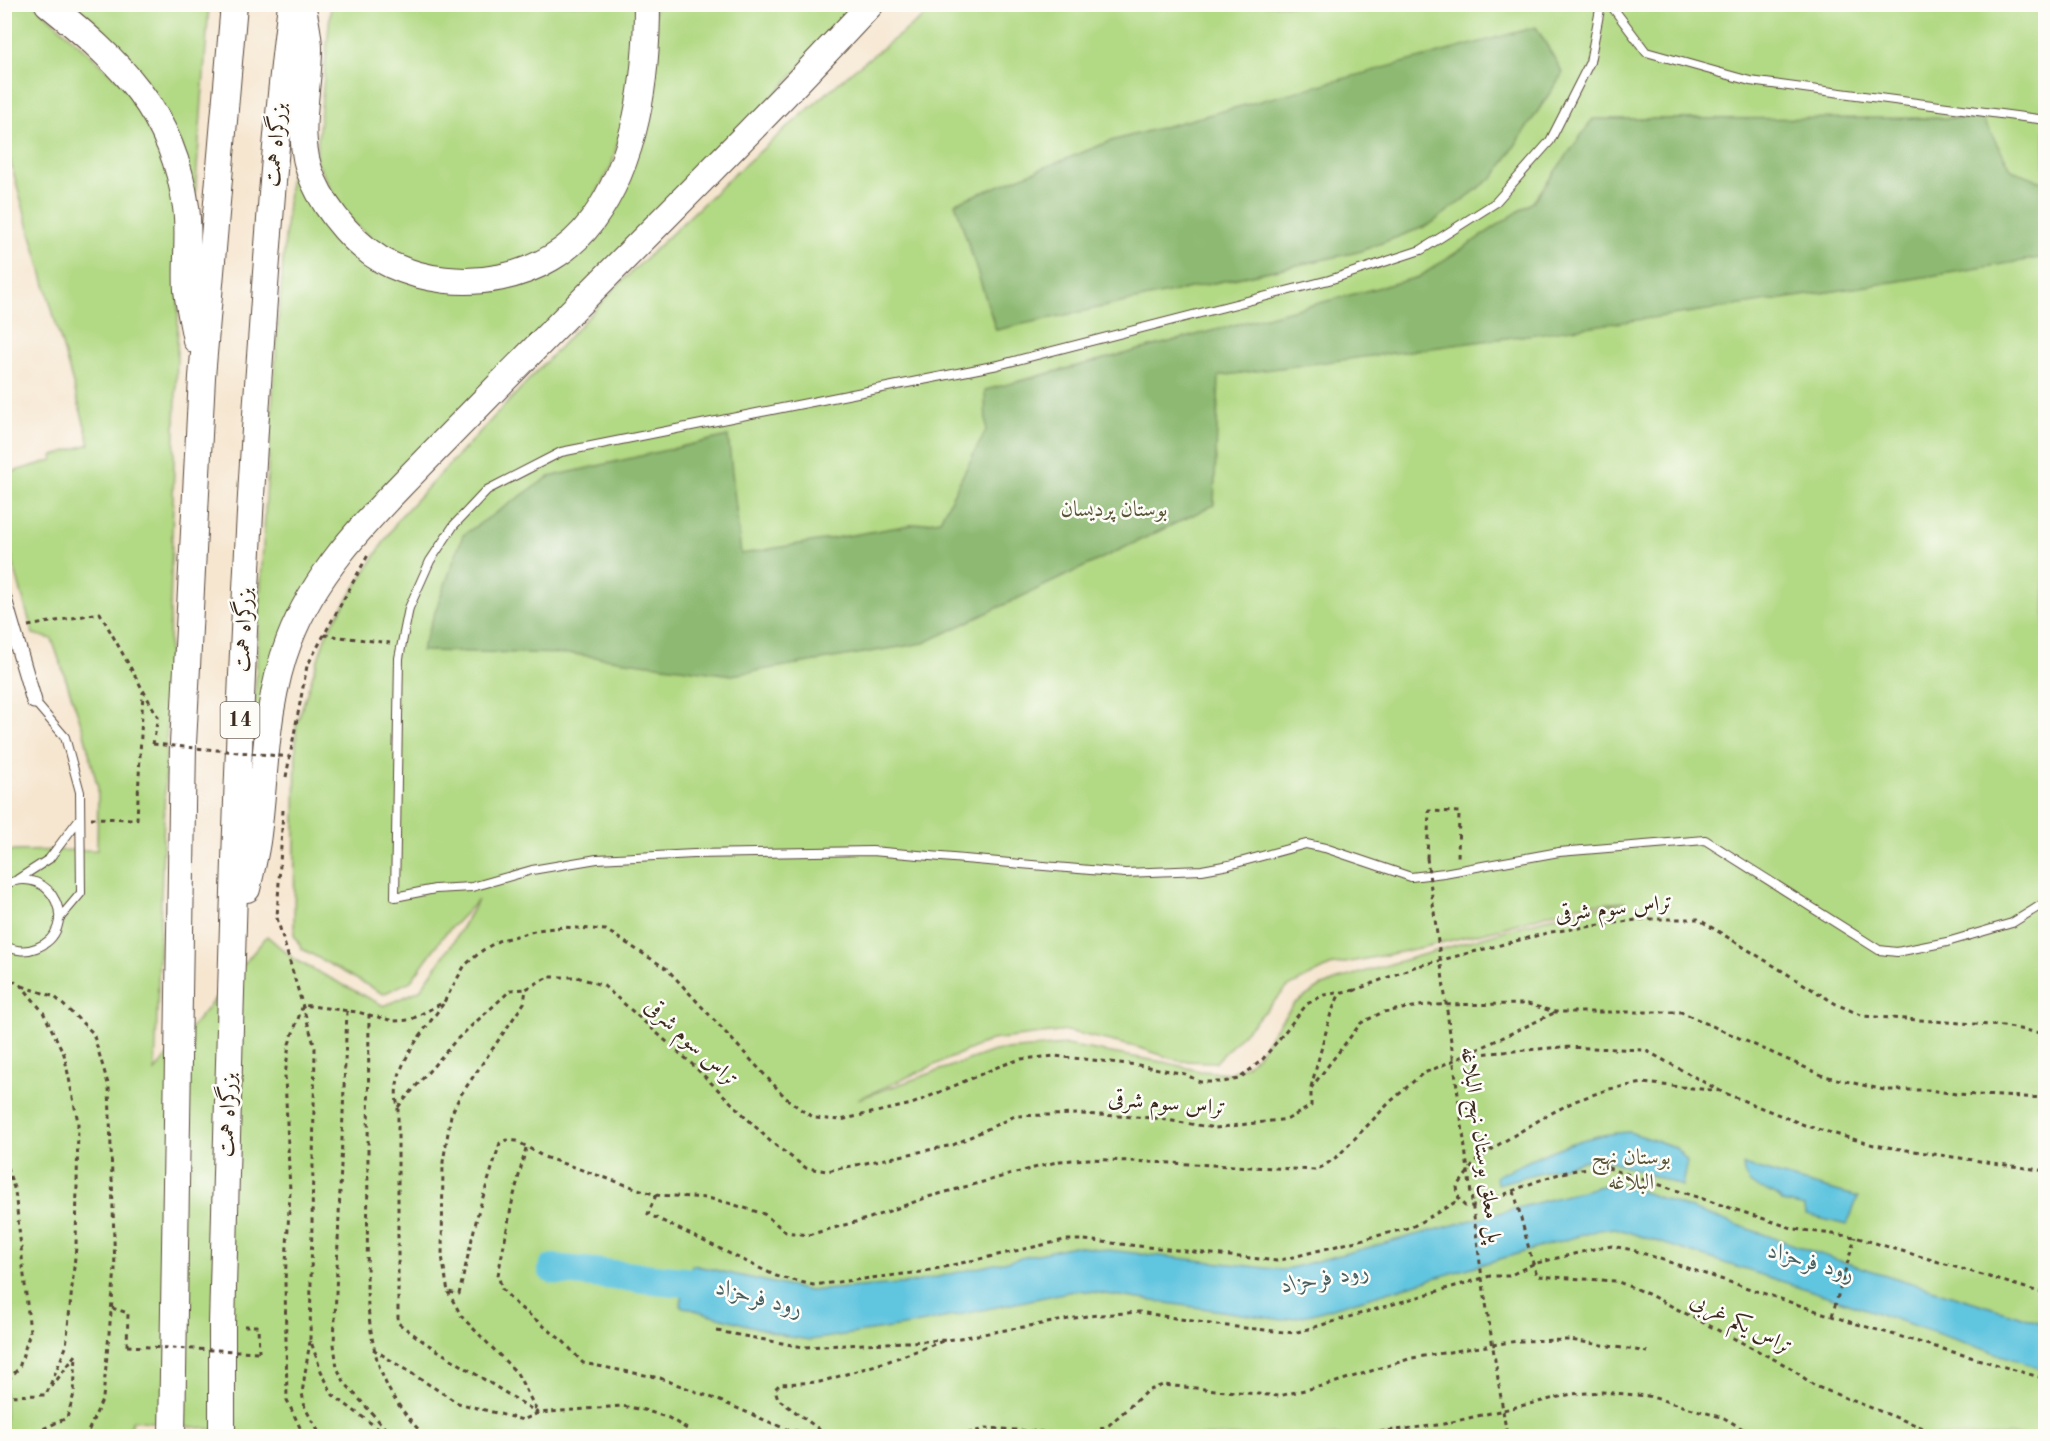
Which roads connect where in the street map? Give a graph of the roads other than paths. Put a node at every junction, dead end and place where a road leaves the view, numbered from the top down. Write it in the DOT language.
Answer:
graph roads {
  1 [pos="48,4"];
  2 [pos="234,4"];
  3 [pos="291,4"];
  4 [pos="302,4"];
  5 [pos="647,4"];
  6 [pos="871,4"];
  7 [pos="1600,4"];
  8 [pos="1610,4"];
  9 [pos="2046,120"];
  10 [pos="202,377"];
  11 [pos="4,599"];
  12 [pos="34,700"];
  13 [pos="81,818"];
  14 [pos="16,880"];
  15 [pos="4,885"];
  16 [pos="2046,902"];
  17 [pos="59,919"];
  18 [pos="6,947"];
  19 [pos="232,960"];
  20 [pos="172,1437"];
  21 [pos="222,1437"];
  1 -- 10 [label="highway"];
  2 -- 10 [label="highway"];
  3 -- 19 [label="highway, بزرگراه همت / 14"];
  4 -- 5 [label="highway"];
  6 -- 19 [label="highway"];
  7 -- 16 [label="lane"];
  8 -- 9 [label="lane"];
  10 -- 20 [label="highway"];
  11 -- 12 [label="street"];
  12 -- 13 [label="lane"];
  13 -- 14 [label="lane"];
  13 -- 17 [label="lane"];
  14 -- 15 [label="lane"];
  14 -- 17 [label="lane"];
  17 -- 18 [label="lane"];
  19 -- 21 [label="highway, بزرگراه همت / 14"];
}
